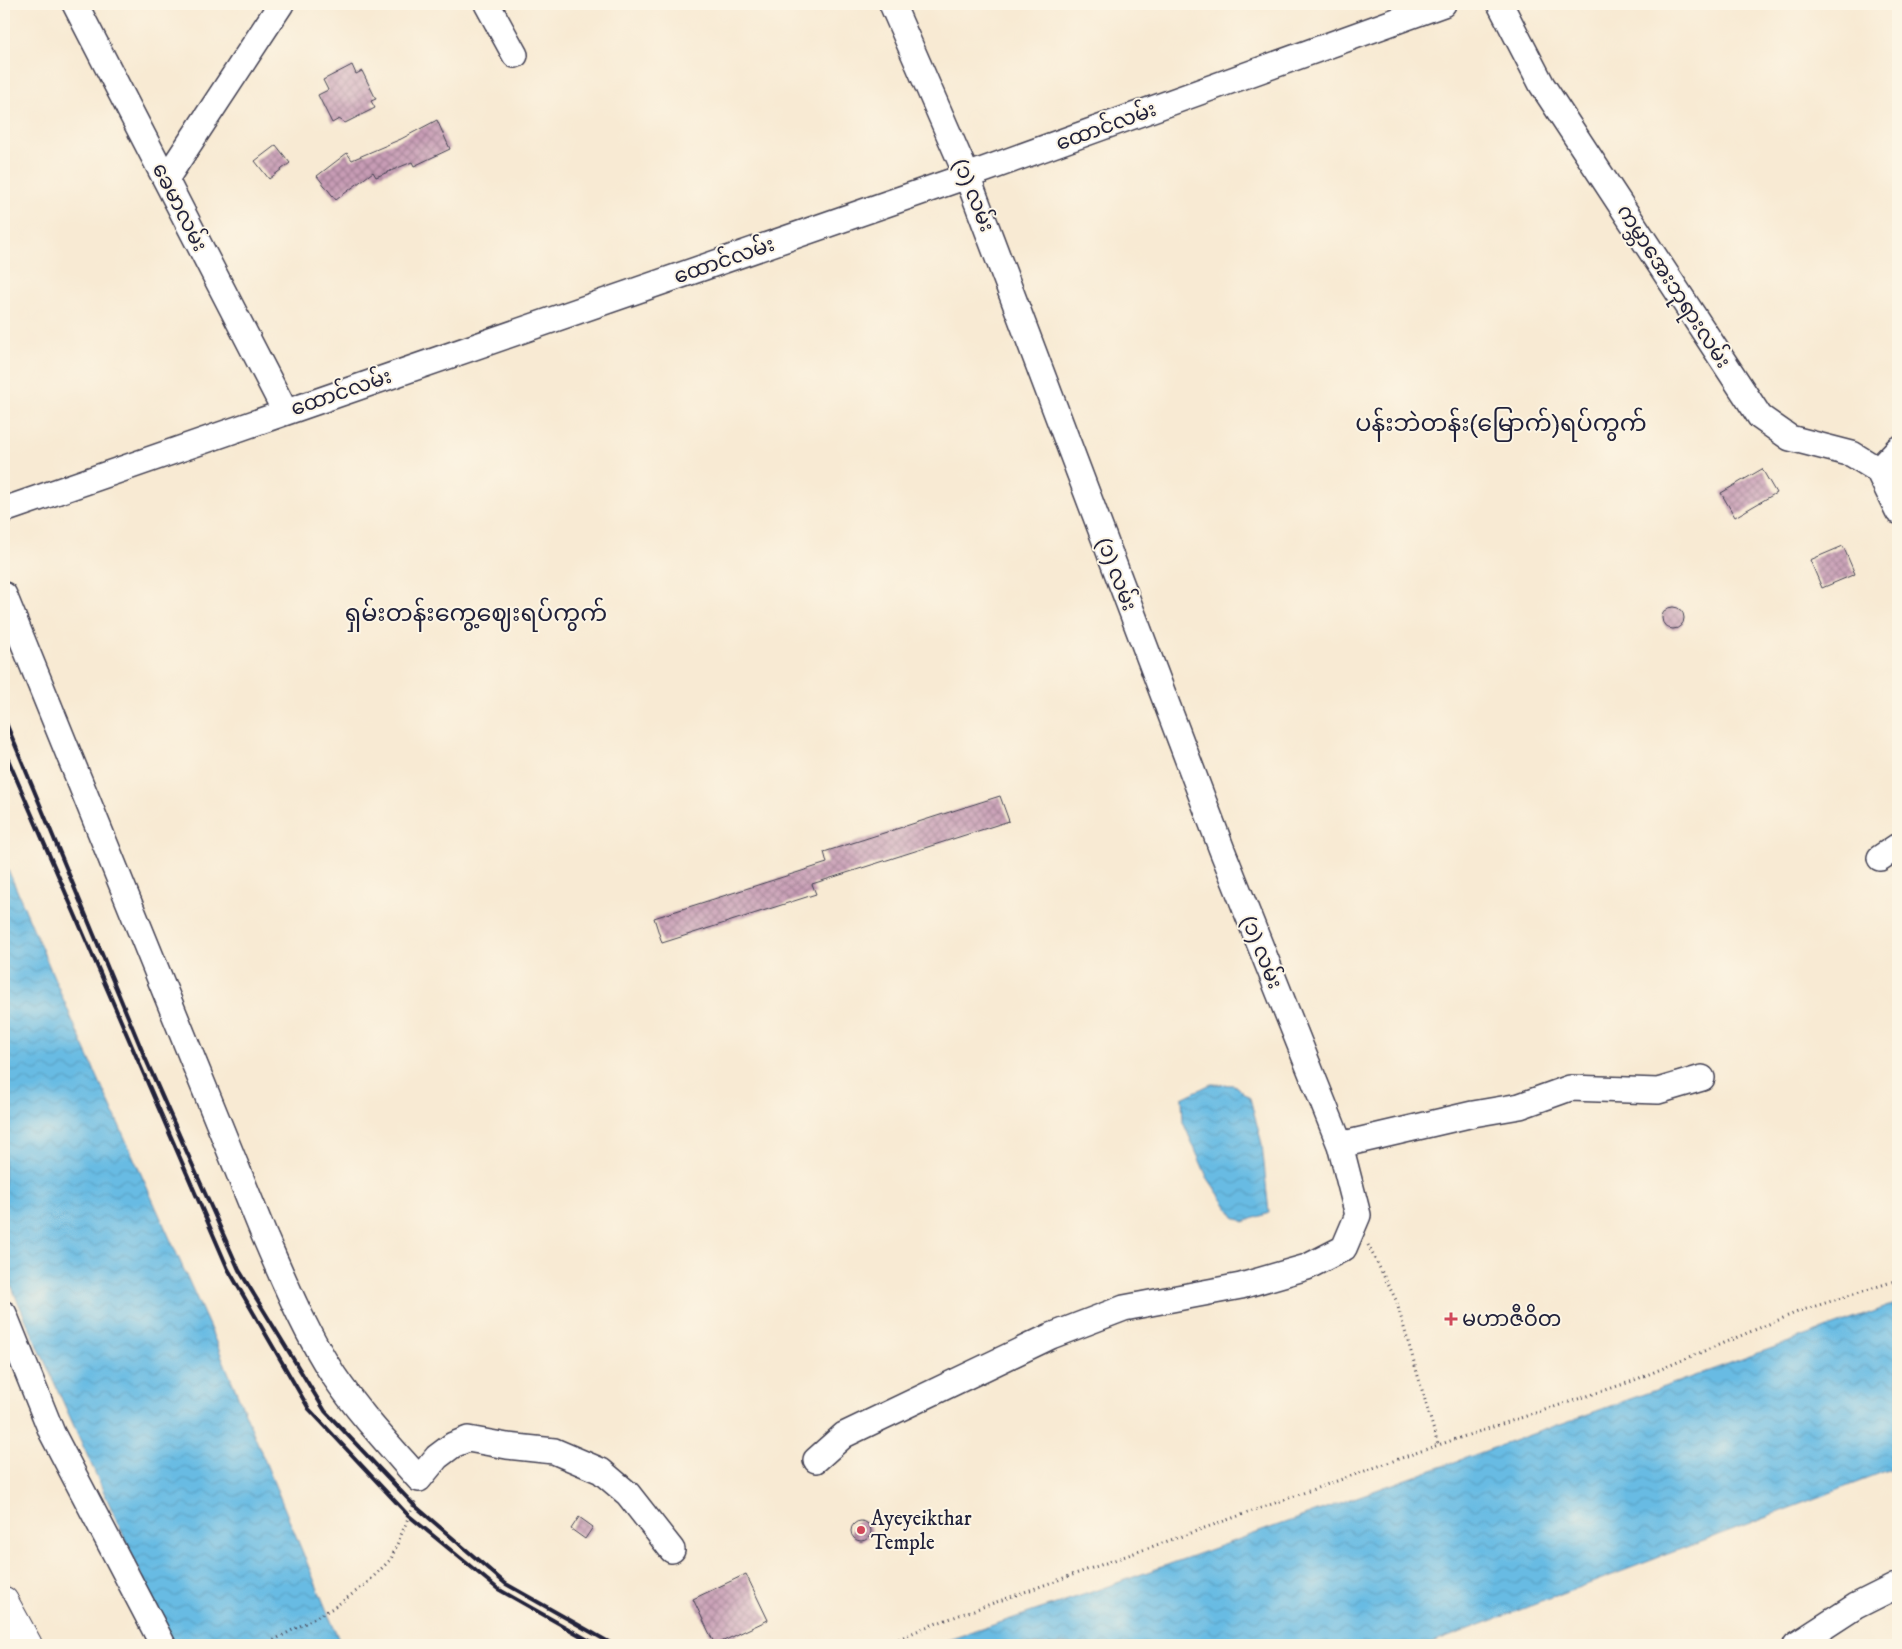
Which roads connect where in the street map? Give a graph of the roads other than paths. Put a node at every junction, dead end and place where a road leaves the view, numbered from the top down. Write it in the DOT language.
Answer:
graph roads {
  1 [pos="75,4"];
  2 [pos="282,4"];
  3 [pos="487,4"];
  4 [pos="892,4"];
  5 [pos="1443,4"];
  6 [pos="1500,4"];
  7 [pos="1398,11"];
  8 [pos="515,55"];
  9 [pos="967,176"];
  10 [pos="166,179"];
  11 [pos="285,411"];
  12 [pos="1898,449"];
  13 [pos="1878,470"];
  14 [pos="4,510"];
  15 [pos="1898,511"];
  16 [pos="4,595"];
  17 [pos="1702,1078"];
  18 [pos="1340,1145"];
  19 [pos="4,1314"];
  20 [pos="816,1460"];
  21 [pos="672,1550"];
  22 [pos="1898,1585"];
  23 [pos="4,1601"];
  24 [pos="28,1645"];
  25 [pos="163,1645"];
  26 [pos="1796,1645"];
  1 -- 10 [label="street, ခေမာလမ်း"];
  2 -- 10 [label="street"];
  3 -- 8 [label="street"];
  4 -- 9 [label="street, (၁) လမ်း"];
  5 -- 7 [label="street, ထောင်လမ်း"];
  6 -- 13 [label="street, ကမ္ဘာအေးဘုရားလမ်း"];
  7 -- 9 [label="street, ထောင်လမ်း"];
  9 -- 11 [label="street, ထောင်လမ်း"];
  9 -- 18 [label="street, (၁) လမ်း"];
  10 -- 11 [label="street, ခေမာလမ်း"];
  11 -- 14 [label="street, ထောင်လမ်း"];
  12 -- 13 [label="street"];
  13 -- 15 [label="street"];
  16 -- 21 [label="street"];
  17 -- 18 [label="street"];
  18 -- 20 [label="street, (၁) လမ်း"];
  19 -- 25 [label="street"];
  22 -- 26 [label="street"];
  23 -- 24 [label="highway"];
}
